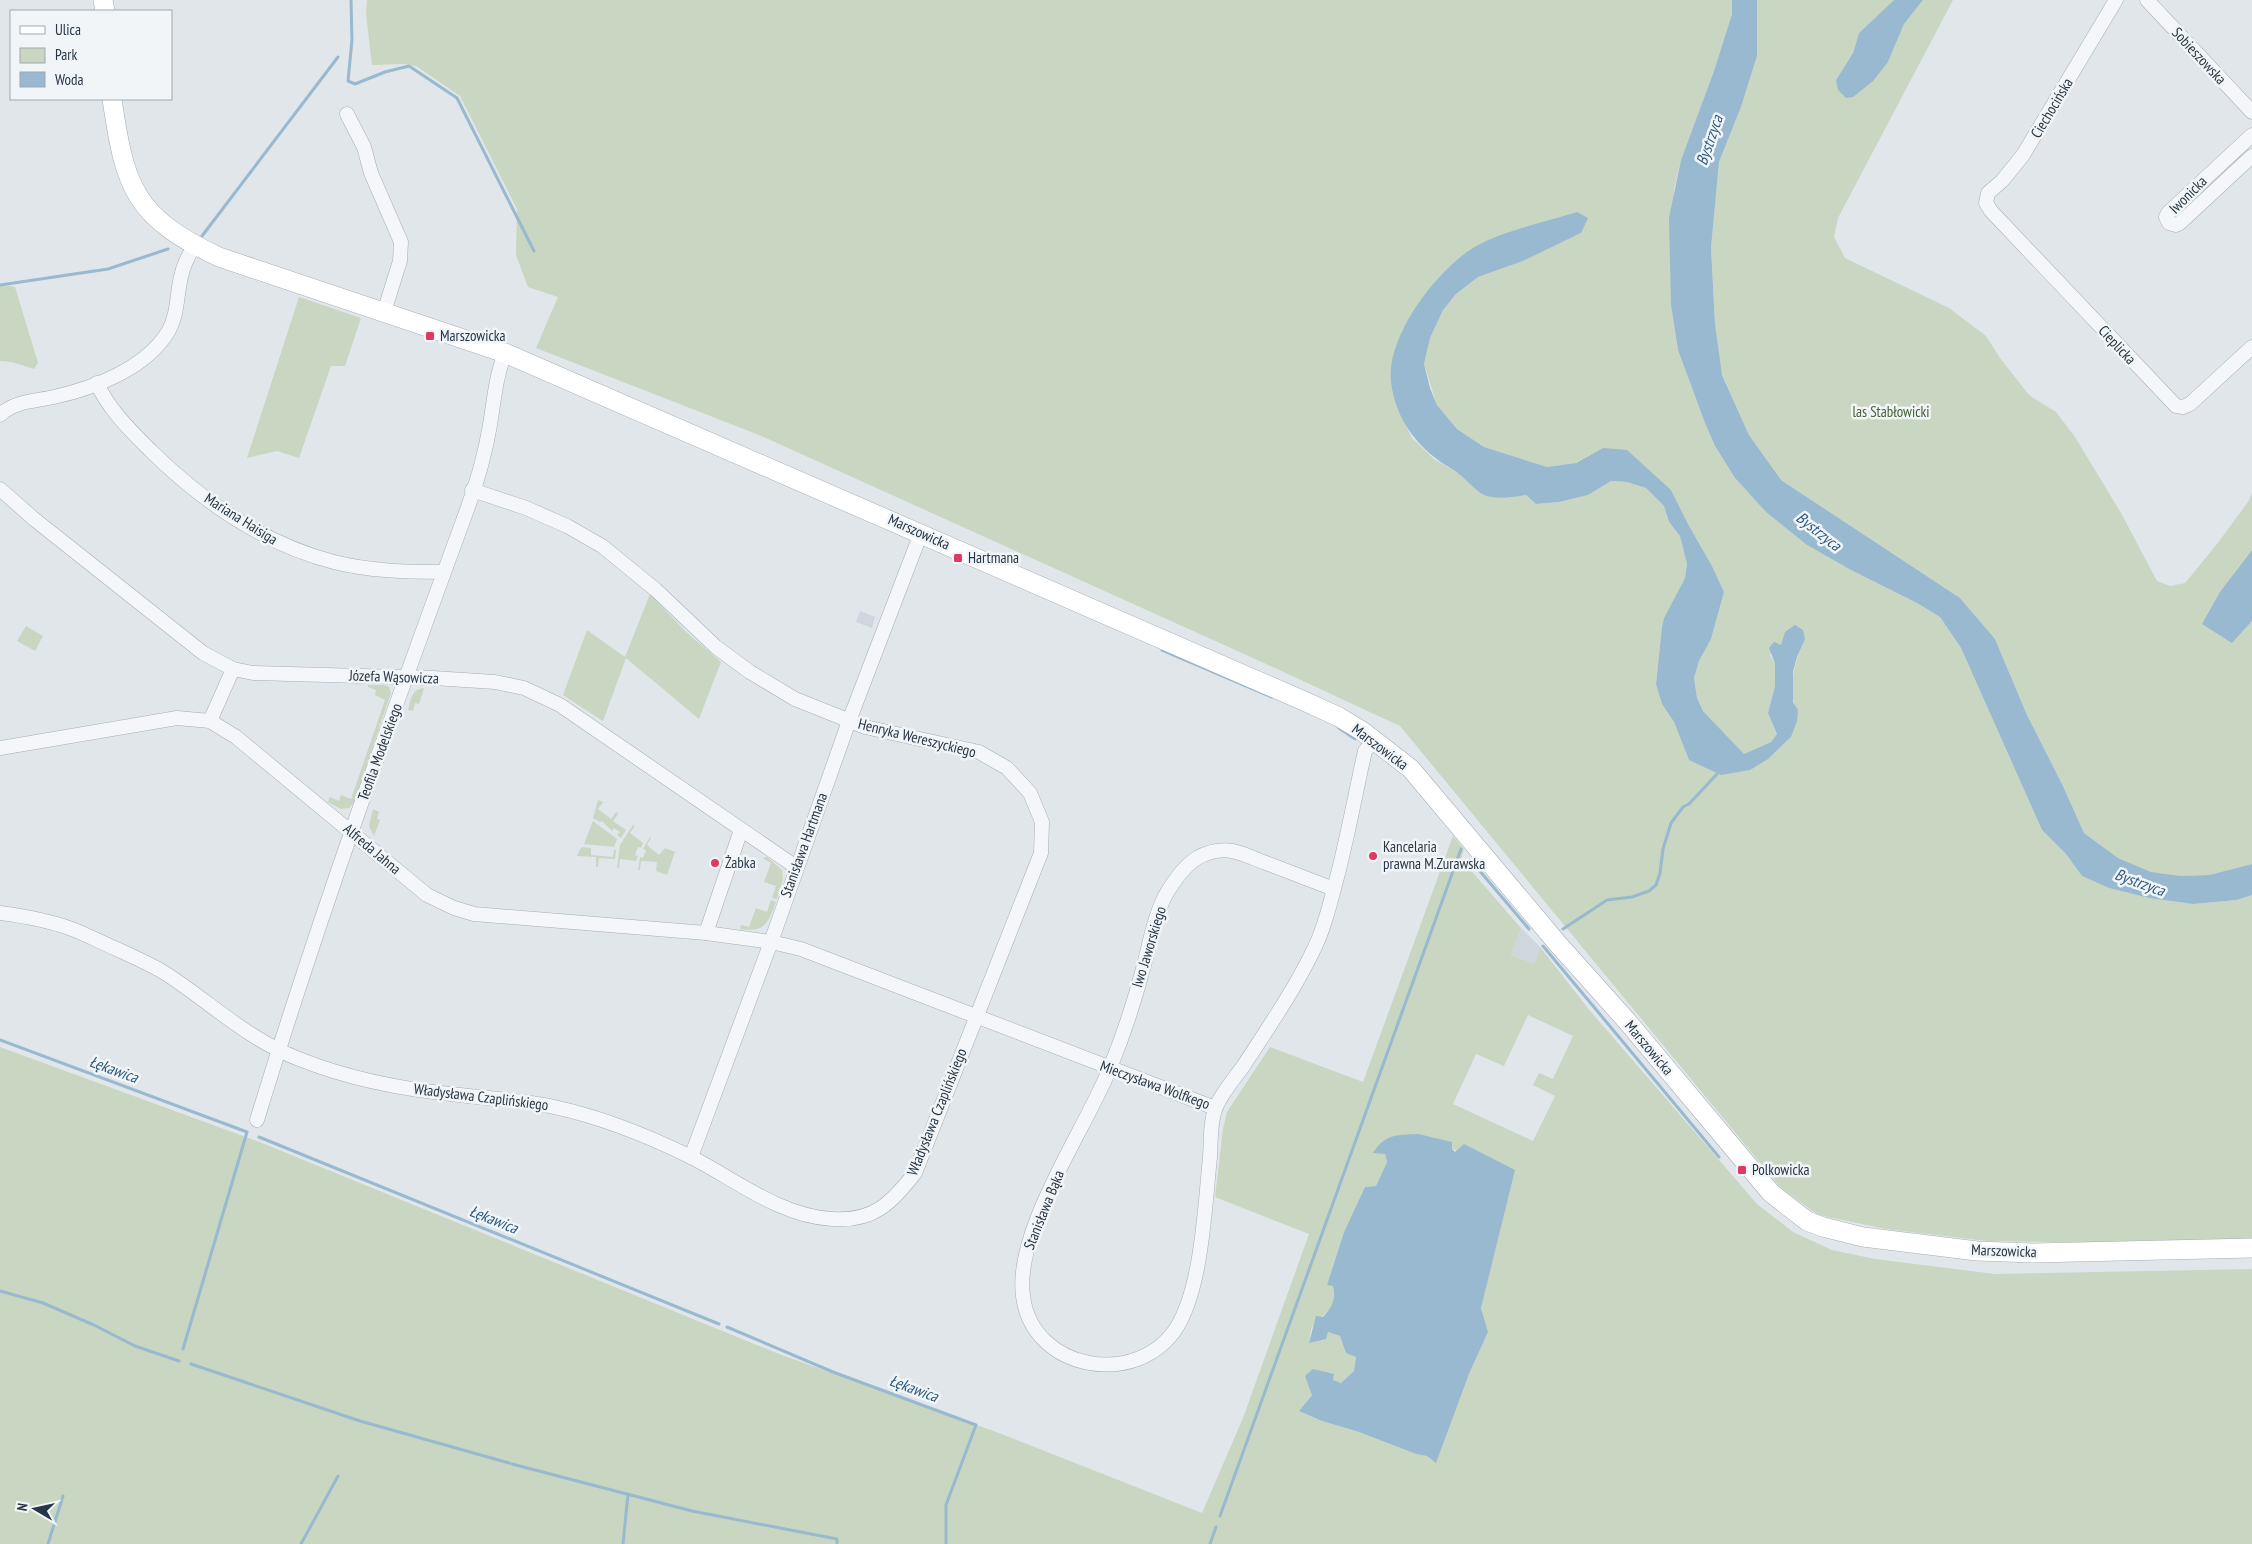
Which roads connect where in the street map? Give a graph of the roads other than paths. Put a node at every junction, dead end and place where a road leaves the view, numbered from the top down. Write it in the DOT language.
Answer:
graph roads {
  1 [pos="2116,0"];
  2 [pos="2147,0"];
  3 [pos="112,100"];
  4 [pos="2252,112"];
  5 [pos="348,114"];
  6 [pos="2252,135"];
  7 [pos="2252,156"];
  8 [pos="1990,210"];
  9 [pos="194,245"];
  10 [pos="384,312"];
  11 [pos="2252,347"];
  12 [pos="505,353"];
  13 [pos="97,384"];
  14 [pos="0,414"];
  15 [pos="0,489"];
  16 [pos="472,490"];
  17 [pos="921,533"];
  18 [pos="443,572"];
  19 [pos="233,669"];
  20 [pos="406,678"];
  21 [pos="210,721"];
  22 [pos="849,721"];
  23 [pos="1374,740"];
  24 [pos="0,748"];
  25 [pos="741,830"];
  26 [pos="352,831"];
  27 [pos="796,867"];
  28 [pos="1334,889"];
  29 [pos="0,913"];
  30 [pos="706,933"];
  31 [pos="771,942"];
  32 [pos="976,1016"];
  33 [pos="278,1050"];
  34 [pos="1110,1069"];
  35 [pos="1215,1108"];
  36 [pos="257,1120"];
  37 [pos="690,1157"];
  38 [pos="2252,1248"];
  1 -- 8 [label="street, Ciechocińska"];
  2 -- 4 [label="street, Sobieszowska"];
  3 -- 9 [label="street, Marszowicka"];
  5 -- 10 [label="street"];
  6 -- 7 [label="street, Iwonicka"];
  8 -- 11 [label="street, Cieplicka"];
  9 -- 10 [label="street, Marszowicka"];
  9 -- 13 [label="street"];
  10 -- 12 [label="street, Marszowicka"];
  12 -- 16 [label="street, Teofila Modelskiego"];
  12 -- 17 [label="street, Marszowicka"];
  13 -- 14 [label="street"];
  13 -- 18 [label="street, Mariana Haisiga"];
  15 -- 19 [label="street, Józefa Wąsowicza"];
  16 -- 18 [label="street, Teofila Modelskiego"];
  16 -- 22 [label="street, Henryka Wereszyckiego"];
  17 -- 22 [label="street, Stanisława Hartmana"];
  17 -- 23 [label="street, Marszowicka"];
  18 -- 20 [label="street, Teofila Modelskiego"];
  19 -- 20 [label="street, Józefa Wąsowicza"];
  19 -- 21 [label="street"];
  20 -- 25 [label="street, Józefa Wąsowicza"];
  20 -- 26 [label="street, Teofila Modelskiego"];
  21 -- 24 [label="street, Alfreda Jahna"];
  21 -- 26 [label="street, Alfreda Jahna"];
  22 -- 27 [label="street, Stanisława Hartmana"];
  22 -- 32 [label="street, Henryka Wereszyckiego"];
  23 -- 28 [label="street, Mieczysława Wolfkego"];
  23 -- 38 [label="street, Marszowicka"];
  25 -- 27 [label="street, Józefa Wąsowicza"];
  25 -- 30 [label="street"];
  26 -- 30 [label="street, Alfreda Jahna"];
  26 -- 33 [label="street, Teofila Modelskiego"];
  27 -- 31 [label="street, Stanisława Hartmana"];
  28 -- 34 [label="street, Iwo Jaworskiego"];
  28 -- 35 [label="street, Mieczysława Wolfkego"];
  29 -- 33 [label="street, Władysława Czaplińskiego"];
  30 -- 31 [label="street, Alfreda Jahna"];
  31 -- 32 [label="street, Mieczysława Wolfkego"];
  31 -- 37 [label="street, Stanisława Hartmana"];
  32 -- 34 [label="street, Mieczysława Wolfkego"];
  32 -- 37 [label="street, Władysława Czaplińskiego"];
  33 -- 36 [label="street, Teofila Modelskiego"];
  33 -- 37 [label="street, Władysława Czaplińskiego"];
  34 -- 35 [label="street, Mieczysława Wolfkego"];
  34 -- 35 [label="street, Stanisława Bąka"];
}
